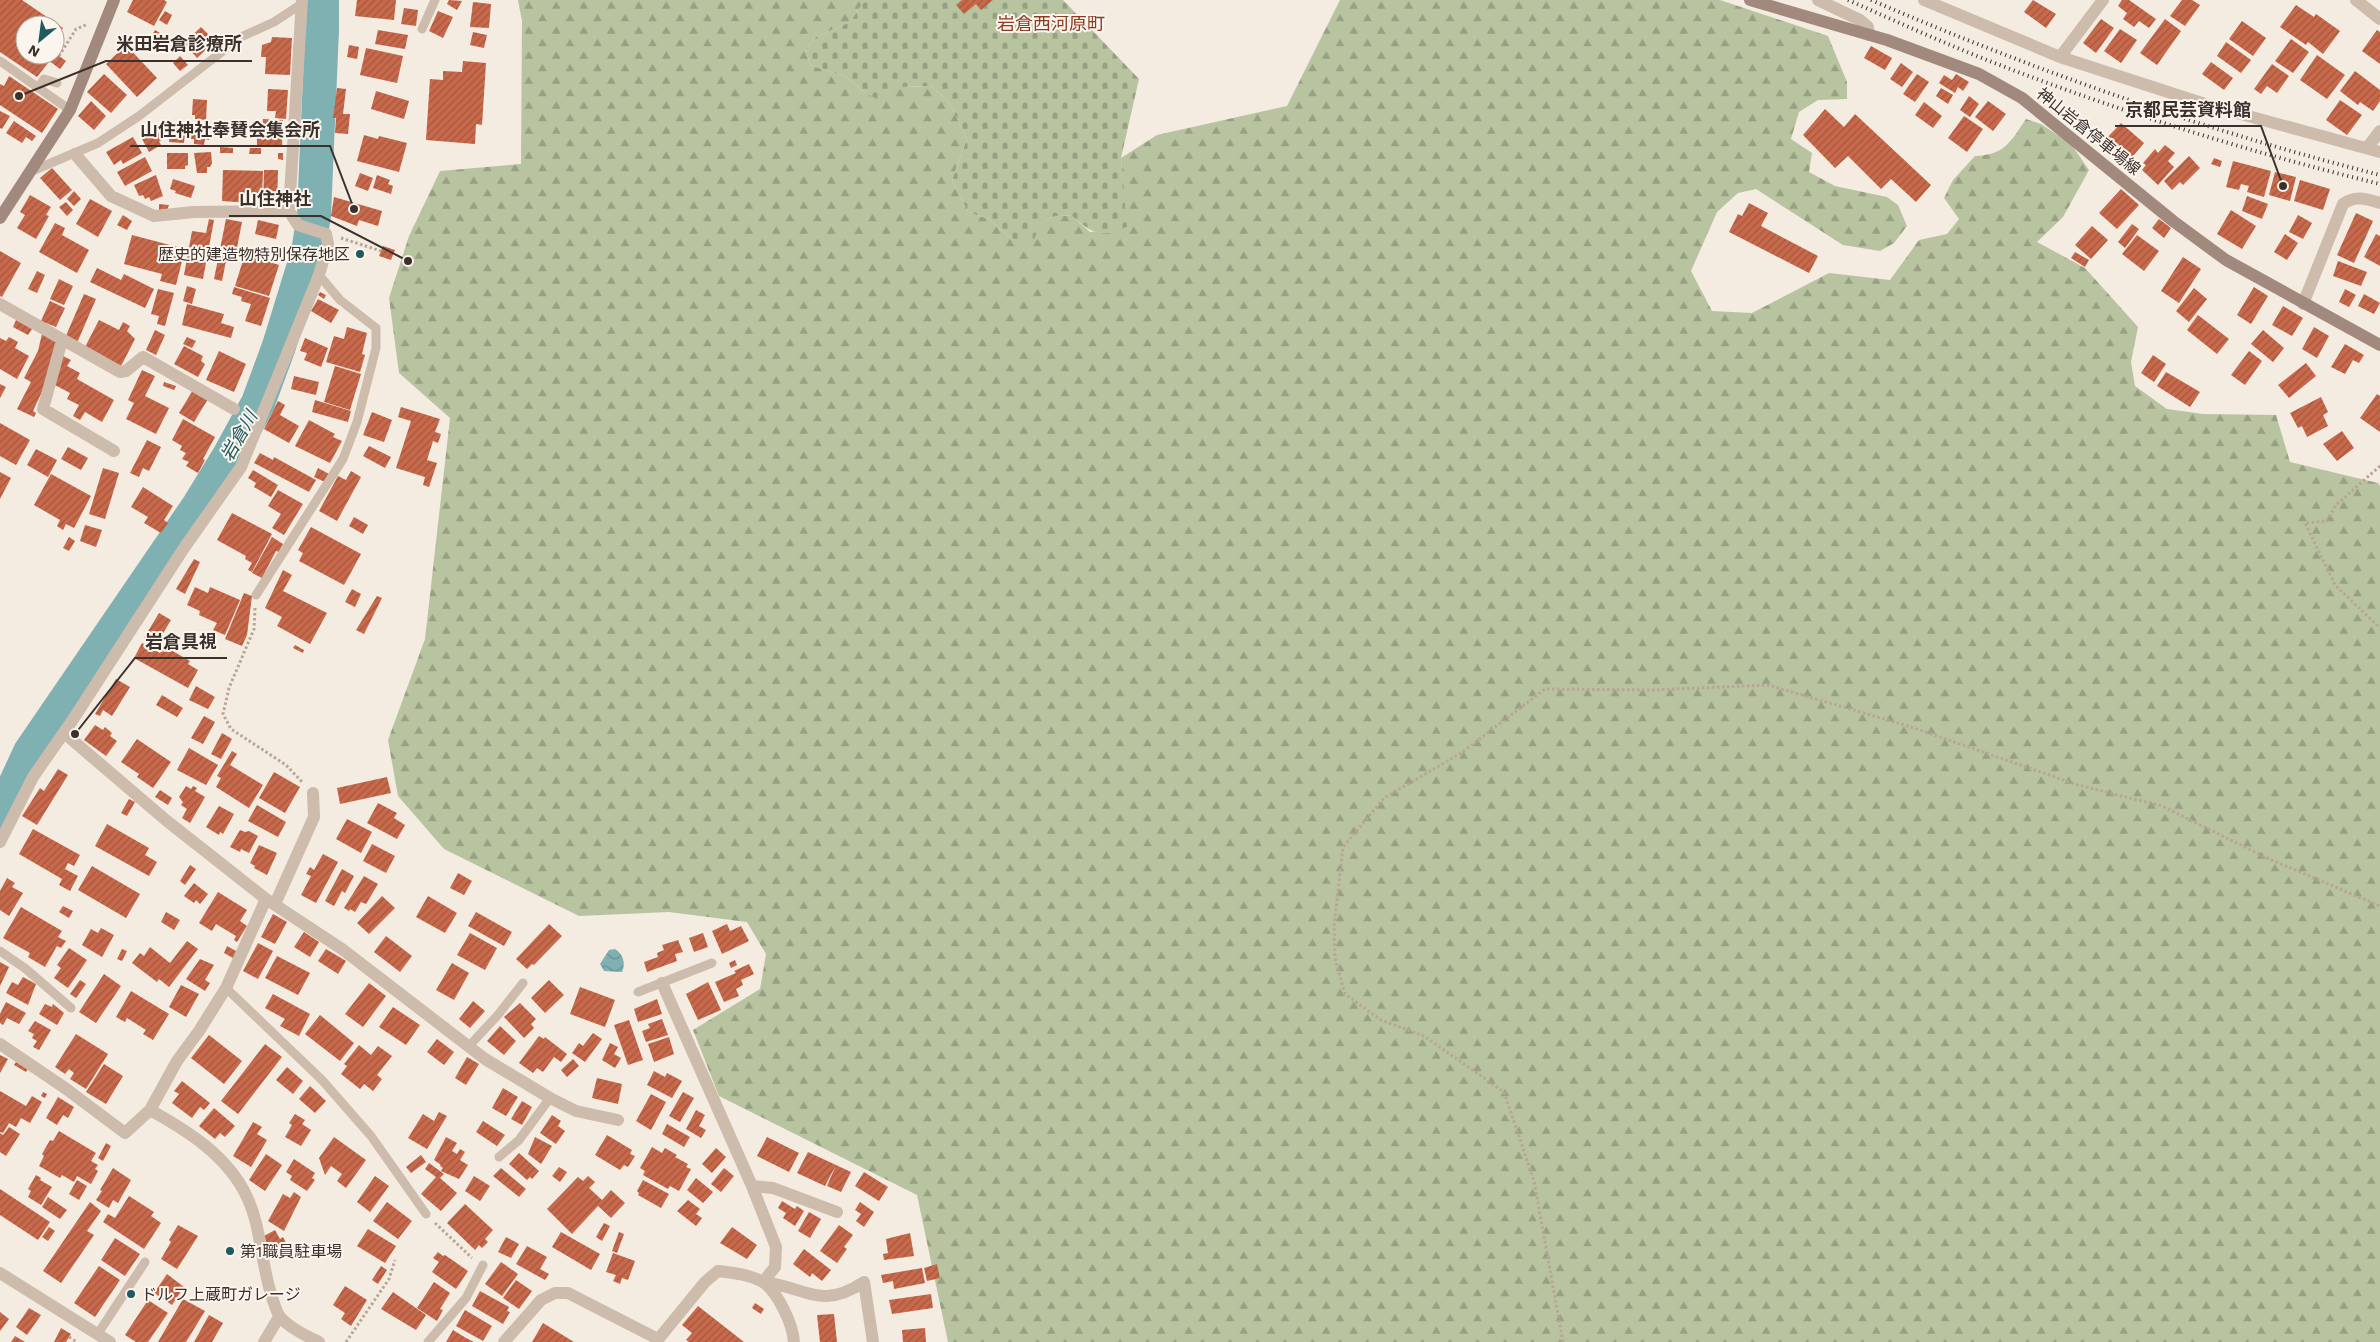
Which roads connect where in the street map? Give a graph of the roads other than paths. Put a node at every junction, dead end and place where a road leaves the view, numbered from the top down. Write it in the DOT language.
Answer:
graph roads {
  1 [pos="114,0"];
  2 [pos="435,0"];
  3 [pos="1750,0"];
  4 [pos="1818,0"];
  5 [pos="1924,0"];
  6 [pos="2103,0"];
  7 [pos="2356,0"];
  8 [pos="303,1"];
  9 [pos="2380,19"];
  10 [pos="422,29"];
  11 [pos="1869,35"];
  12 [pos="2060,58"];
  13 [pos="0,61"];
  14 [pos="57,83"];
  15 [pos="38,88"];
  16 [pos="70,110"];
  17 [pos="2380,131"];
  18 [pos="2366,148"];
  19 [pos="2380,152"];
  20 [pos="76,154"];
  21 [pos="32,172"];
  22 [pos="2380,203"];
  23 [pos="289,212"];
  24 [pos="0,218"];
  25 [pos="320,275"];
  26 [pos="0,304"];
  27 [pos="2303,304"];
  28 [pos="62,340"];
  29 [pos="2380,345"];
  30 [pos="234,409"];
  31 [pos="114,450"];
  32 [pos="256,595"];
  33 [pos="64,733"];
  34 [pos="312,793"];
  35 [pos="0,842"];
  36 [pos="271,901"];
  37 [pos="0,951"];
  38 [pos="712,963"];
  39 [pos="523,983"];
  40 [pos="662,983"];
  41 [pos="226,988"];
  42 [pos="638,992"];
  43 [pos="71,1008"];
  44 [pos="0,1044"];
  45 [pos="468,1046"];
  46 [pos="550,1098"];
  47 [pos="150,1110"];
  48 [pos="618,1120"];
  49 [pos="500,1157"];
  50 [pos="752,1186"];
  51 [pos="837,1212"];
  52 [pos="426,1214"];
  53 [pos="145,1262"];
  54 [pos="482,1264"];
  55 [pos="0,1273"];
  56 [pos="763,1282"];
  57 [pos="279,1317"];
  58 [pos="97,1335"];
  59 [pos="657,1341"];
  60 [pos="110,1342"];
  61 [pos="264,1342"];
  62 [pos="319,1342"];
  63 [pos="428,1342"];
  64 [pos="504,1342"];
  65 [pos="794,1342"];
  66 [pos="873,1342"];
  1 -- 16 [label="main road"];
  2 -- 10 [label="lane"];
  3 -- 11 [label="main road, 神山岩倉停車場線"];
  4 -- 11 [label="street"];
  5 -- 12 [label="street"];
  6 -- 12 [label="street"];
  7 -- 9 [label="street"];
  8 -- 20 [label="lane"];
  8 -- 23 [label="street"];
  11 -- 27 [label="main road, 神山岩倉停車場線"];
  12 -- 18 [label="street"];
  13 -- 15 [label="lane"];
  14 -- 15 [label="lane"];
  15 -- 16 [label="lane"];
  16 -- 21 [label="main road"];
  17 -- 18 [label="street"];
  18 -- 19 [label="street"];
  20 -- 21 [label="lane"];
  20 -- 23 [label="street"];
  21 -- 24 [label="main road"];
  22 -- 27 [label="street"];
  23 -- 25 [label="street"];
  25 -- 32 [label="lane"];
  25 -- 33 [label="street"];
  26 -- 28 [label="street"];
  27 -- 29 [label="main road, 神山岩倉停車場線"];
  28 -- 30 [label="street"];
  28 -- 31 [label="street"];
  33 -- 35 [label="street"];
  33 -- 36 [label="street"];
  34 -- 36 [label="street"];
  36 -- 41 [label="street"];
  36 -- 45 [label="street"];
  37 -- 43 [label="lane"];
  38 -- 40 [label="lane"];
  39 -- 45 [label="lane"];
  40 -- 42 [label="lane"];
  40 -- 50 [label="street"];
  41 -- 47 [label="street"];
  41 -- 52 [label="lane"];
  44 -- 47 [label="street"];
  45 -- 46 [label="street"];
  46 -- 48 [label="street"];
  46 -- 49 [label="lane"];
  47 -- 57 [label="street"];
  50 -- 51 [label="street"];
  50 -- 56 [label="street"];
  53 -- 58 [label="lane"];
  54 -- 63 [label="lane"];
  55 -- 58 [label="street"];
  56 -- 59 [label="street"];
  56 -- 65 [label="street"];
  56 -- 66 [label="street"];
  57 -- 61 [label="street"];
  57 -- 62 [label="street"];
  58 -- 60 [label="street"];
  59 -- 64 [label="street"];
}
